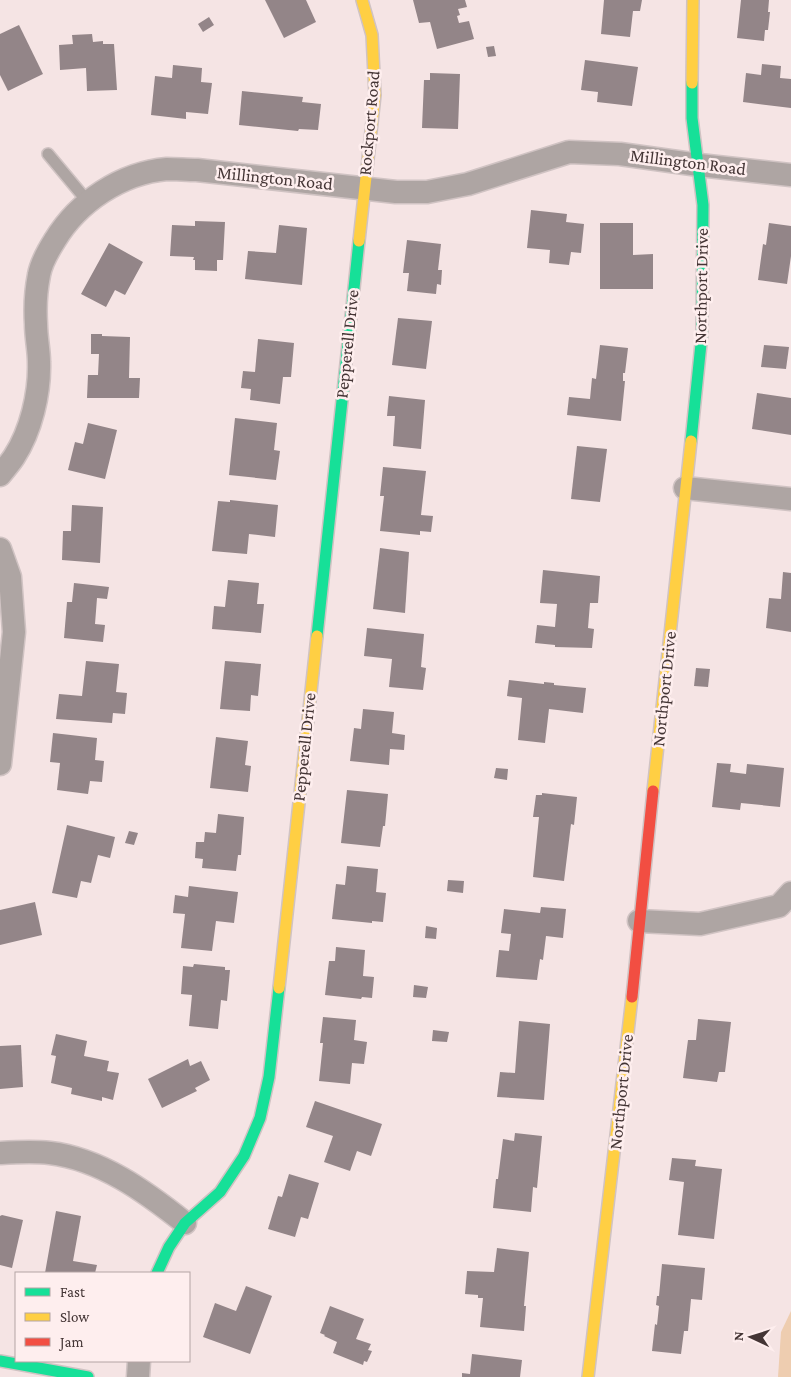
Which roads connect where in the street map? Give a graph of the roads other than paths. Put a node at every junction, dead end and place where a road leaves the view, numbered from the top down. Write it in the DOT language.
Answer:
graph roads {
  1 [pos="362,0"];
  2 [pos="693,0"];
  3 [pos="48,154"];
  4 [pos="699,165"];
  5 [pos="791,175"];
  6 [pos="364,188"];
  7 [pos="88,202"];
  8 [pos="0,475"];
  9 [pos="685,488"];
  10 [pos="791,499"];
  11 [pos="0,549"];
  12 [pos="0,764"];
  13 [pos="791,893"];
  14 [pos="639,921"];
  15 [pos="0,1153"];
  16 [pos="185,1223"];
  17 [pos="157,1272"];
  18 [pos="0,1361"];
  19 [pos="139,1362"];
  20 [pos="88,1377"];
  21 [pos="138,1377"];
  22 [pos="588,1377"];
  1 -- 6 [label="street, Rockport Road"];
  2 -- 4 [label="street, Northport Drive"];
  3 -- 7 [label="lane"];
  4 -- 5 [label="street, Millington Road"];
  4 -- 6 [label="street, Millington Road"];
  4 -- 9 [label="street, Northport Drive"];
  6 -- 7 [label="street, Millington Road"];
  6 -- 16 [label="street, Pepperell Drive"];
  7 -- 8 [label="street, Millington Road"];
  9 -- 10 [label="street"];
  9 -- 14 [label="street, Northport Drive"];
  11 -- 12 [label="street"];
  13 -- 14 [label="street"];
  14 -- 22 [label="street, Northport Drive"];
  15 -- 16 [label="street"];
  16 -- 17 [label="street, Pepperell Drive"];
  18 -- 20 [label="street"];
  19 -- 21 [label="street"];
}
